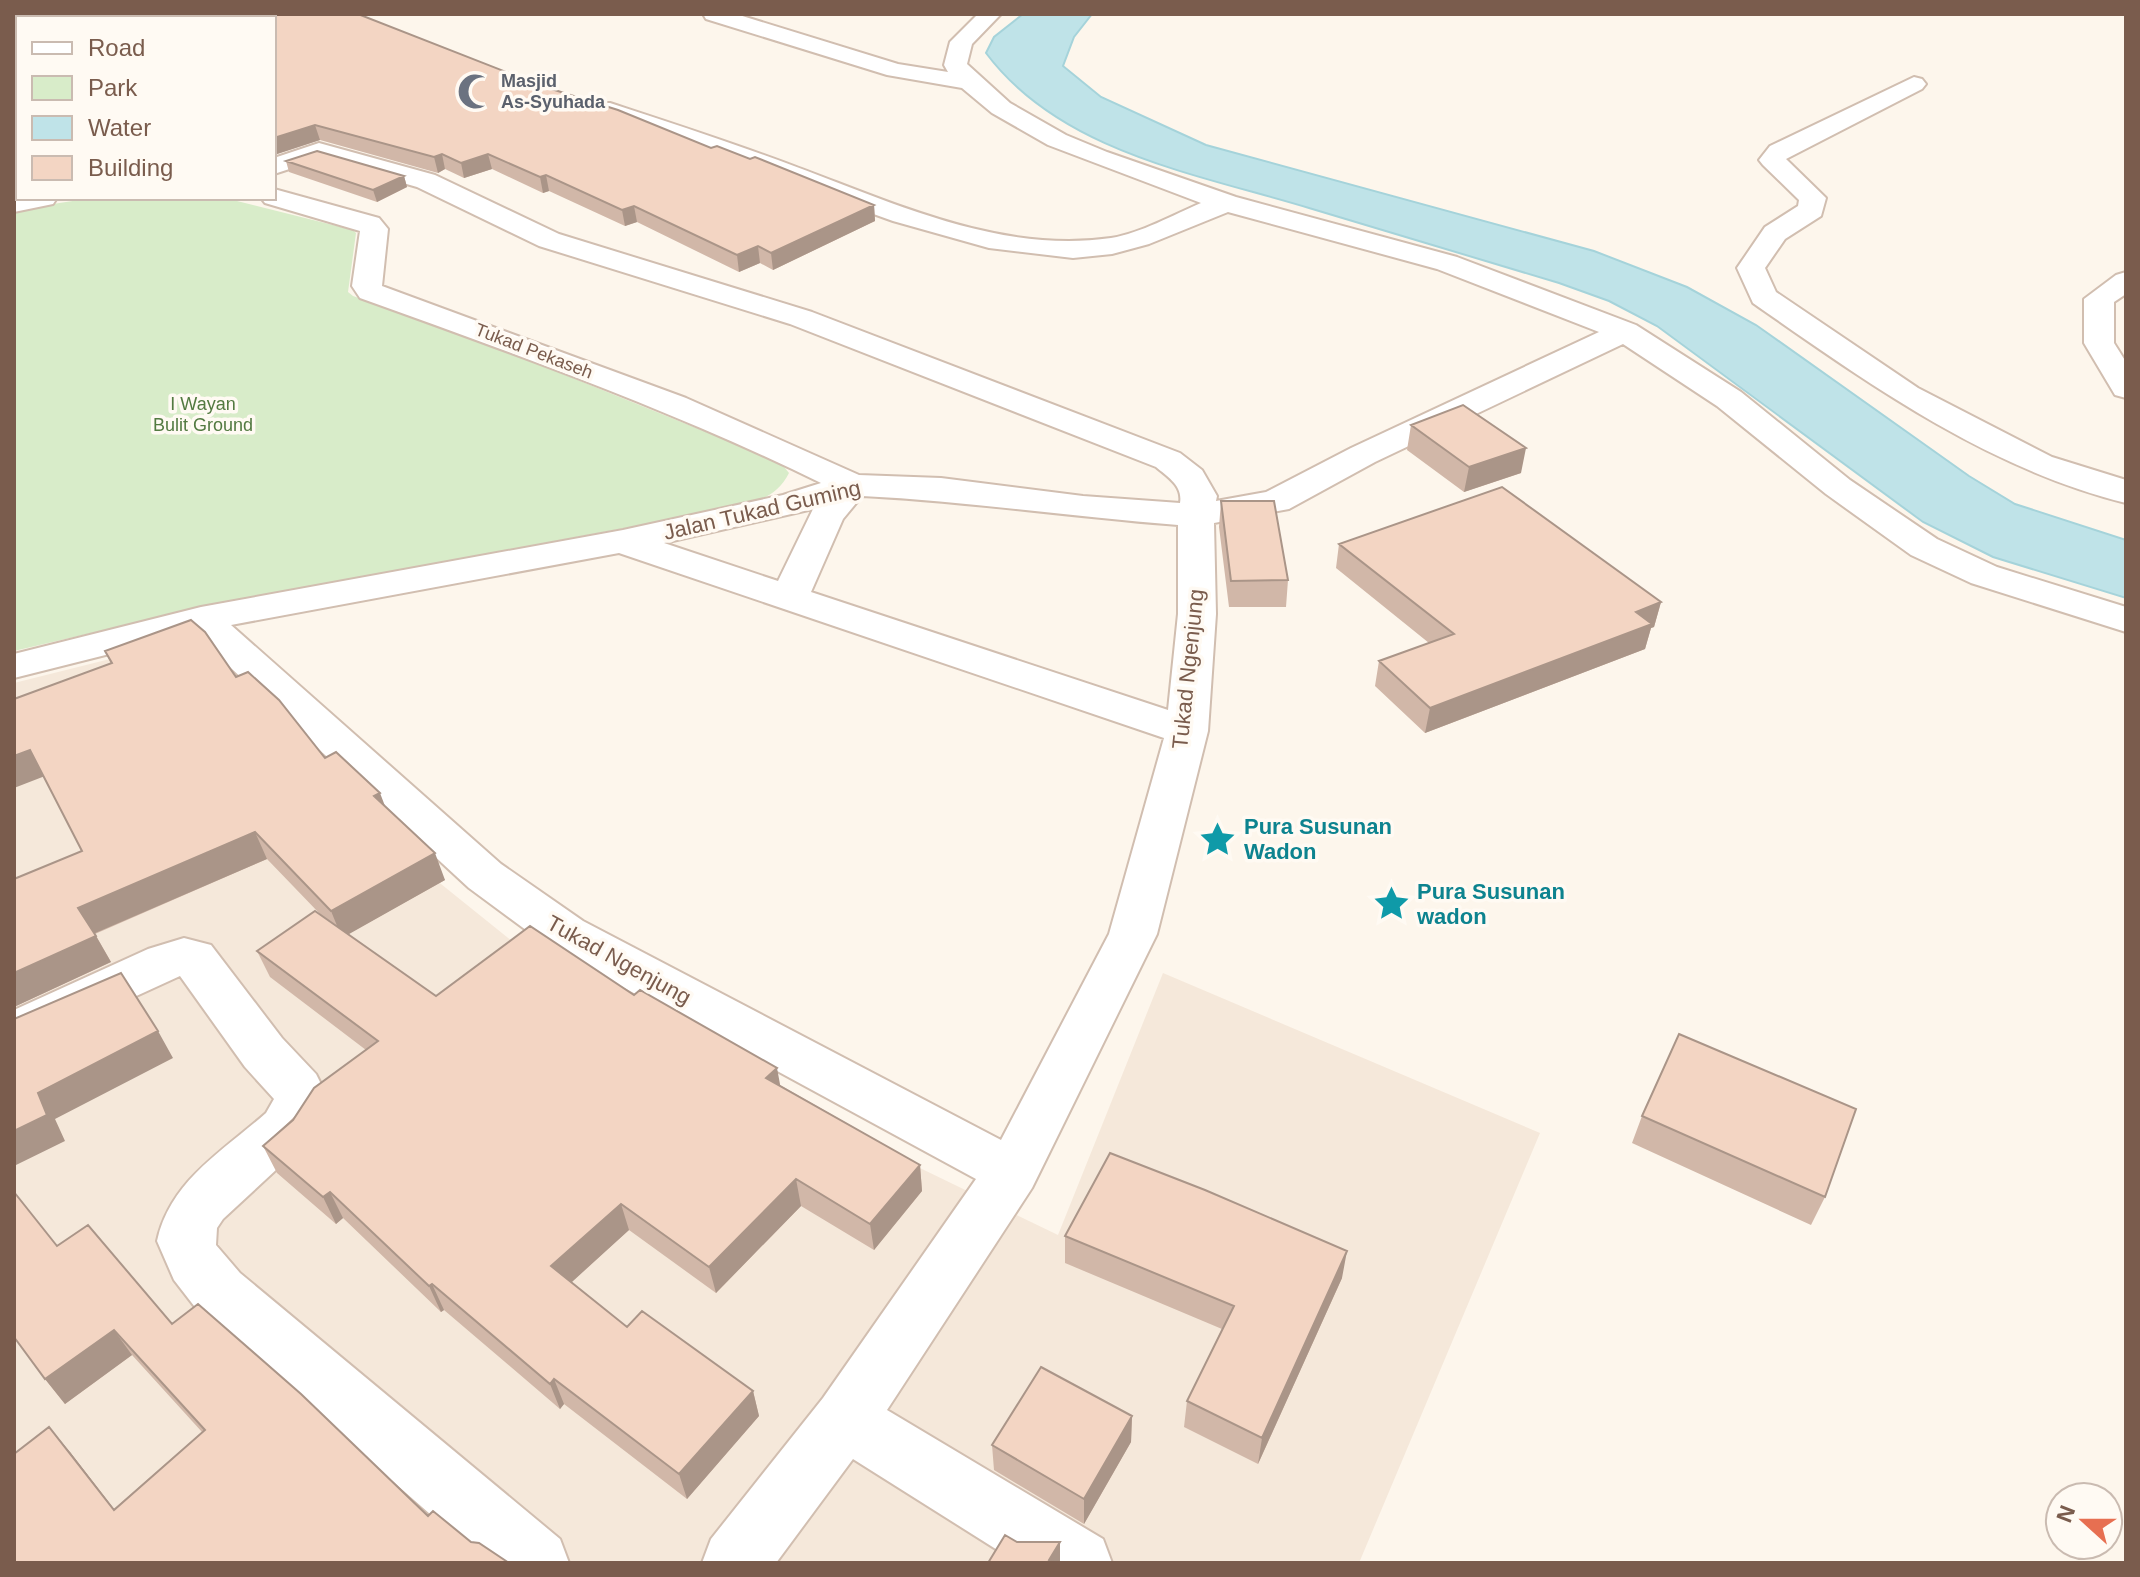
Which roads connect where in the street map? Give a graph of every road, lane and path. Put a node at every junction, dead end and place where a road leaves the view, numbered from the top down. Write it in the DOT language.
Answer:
graph roads {
  1 [pos="714,14"];
  2 [pos="990,14"];
  3 [pos="969,82"];
  4 [pos="1914,84"];
  5 [pos="584,102"];
  6 [pos="276,165"];
  7 [pos="276,198"];
  8 [pos="34,200"];
  9 [pos="1226,203"];
  10 [pos="14,204"];
  11 [pos="2126,281"];
  12 [pos="1625,331"];
  13 [pos="2126,388"];
  14 [pos="852,485"];
  15 [pos="2126,492"];
  16 [pos="1196,515"];
  17 [pos="623,541"];
  18 [pos="790,595"];
  19 [pos="201,619"];
  20 [pos="2126,620"];
  21 [pos="14,666"];
  22 [pos="1187,731"];
  23 [pos="14,1032"];
  24 [pos="1012,1172"];
  25 [pos="845,1419"];
  26 [pos="536,1563"];
  27 [pos="735,1563"];
  28 [pos="1079,1563"];
  1 -- 3 [label="street"];
  2 -- 3 [label="street"];
  3 -- 9 [label="street"];
  4 -- 15 [label="street"];
  5 -- 9 [label="street"];
  6 -- 16 [label="street, Tukad Ngenjung"];
  7 -- 14 [label="street, Tukad Pekaseh"];
  8 -- 10 [label="street"];
  9 -- 12 [label="street"];
  11 -- 13 [label="street"];
  12 -- 16 [label="street, Jalan Tukad Guming"];
  12 -- 20 [label="street"];
  14 -- 16 [label="street, Jalan Tukad Guming"];
  14 -- 17 [label="street, Jalan Tukad Guming"];
  14 -- 18 [label="street"];
  16 -- 22 [label="street, Tukad Ngenjung"];
  17 -- 18 [label="street"];
  17 -- 19 [label="street, Jalan Tukad Guming"];
  18 -- 22 [label="street"];
  19 -- 21 [label="street, Jalan Tukad Guming"];
  19 -- 24 [label="street, Tukad Ngenjung"];
  22 -- 24 [label="street, Tukad Ngenjung"];
  23 -- 26 [label="street"];
  24 -- 25 [label="street, Tukad Ngenjung"];
  25 -- 27 [label="street, Tukad Ngenjung"];
  25 -- 28 [label="street"];
}
